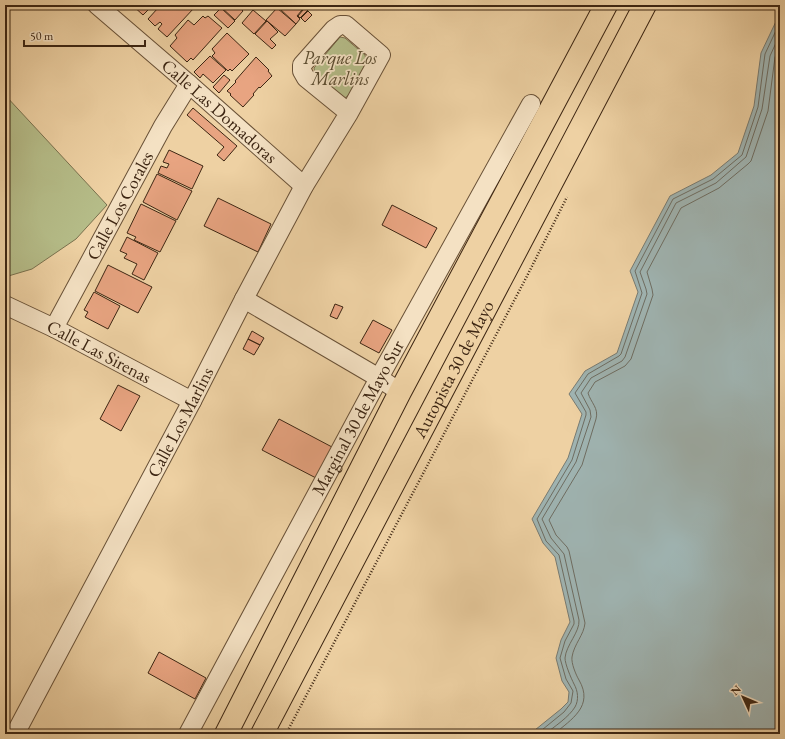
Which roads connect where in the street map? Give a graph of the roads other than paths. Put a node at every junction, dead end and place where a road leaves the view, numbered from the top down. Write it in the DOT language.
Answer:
graph roads {
  1 [pos="98,5"];
  2 [pos="606,5"];
  3 [pos="645,5"];
  4 [pos="189,84"];
  5 [pos="532,104"];
  6 [pos="349,113"];
  7 [pos="304,186"];
  8 [pos="244,299"];
  9 [pos="6,308"];
  10 [pos="54,328"];
  11 [pos="379,378"];
  12 [pos="400,392"];
  13 [pos="192,401"];
  14 [pos="15,734"];
  15 [pos="188,734"];
  16 [pos="226,734"];
  17 [pos="262,734"];
  1 -- 4 [label="street, Calle Las Domadoras"];
  2 -- 12 [label="highway, Autopista 30 de Mayo"];
  3 -- 17 [label="highway, Autopista 30 de Mayo"];
  4 -- 7 [label="street, Calle Las Domadoras"];
  4 -- 10 [label="street, Calle Los Corales"];
  5 -- 11 [label="street, Marginal 30 de Mayo Sur"];
  6 -- 6 [label="street, Calle Los Marlins"];
  6 -- 7 [label="street, Calle Los Marlins"];
  7 -- 8 [label="street, Calle Los Marlins"];
  8 -- 11 [label="street"];
  8 -- 13 [label="street, Calle Los Marlins"];
  9 -- 10 [label="street, Calle Las Sirenas"];
  10 -- 13 [label="street, Calle Las Sirenas"];
  11 -- 12 [label="street"];
  11 -- 15 [label="street, Marginal 30 de Mayo Sur"];
  12 -- 16 [label="highway, Autopista 30 de Mayo"];
  13 -- 14 [label="street, Calle Los Marlins"];
}
